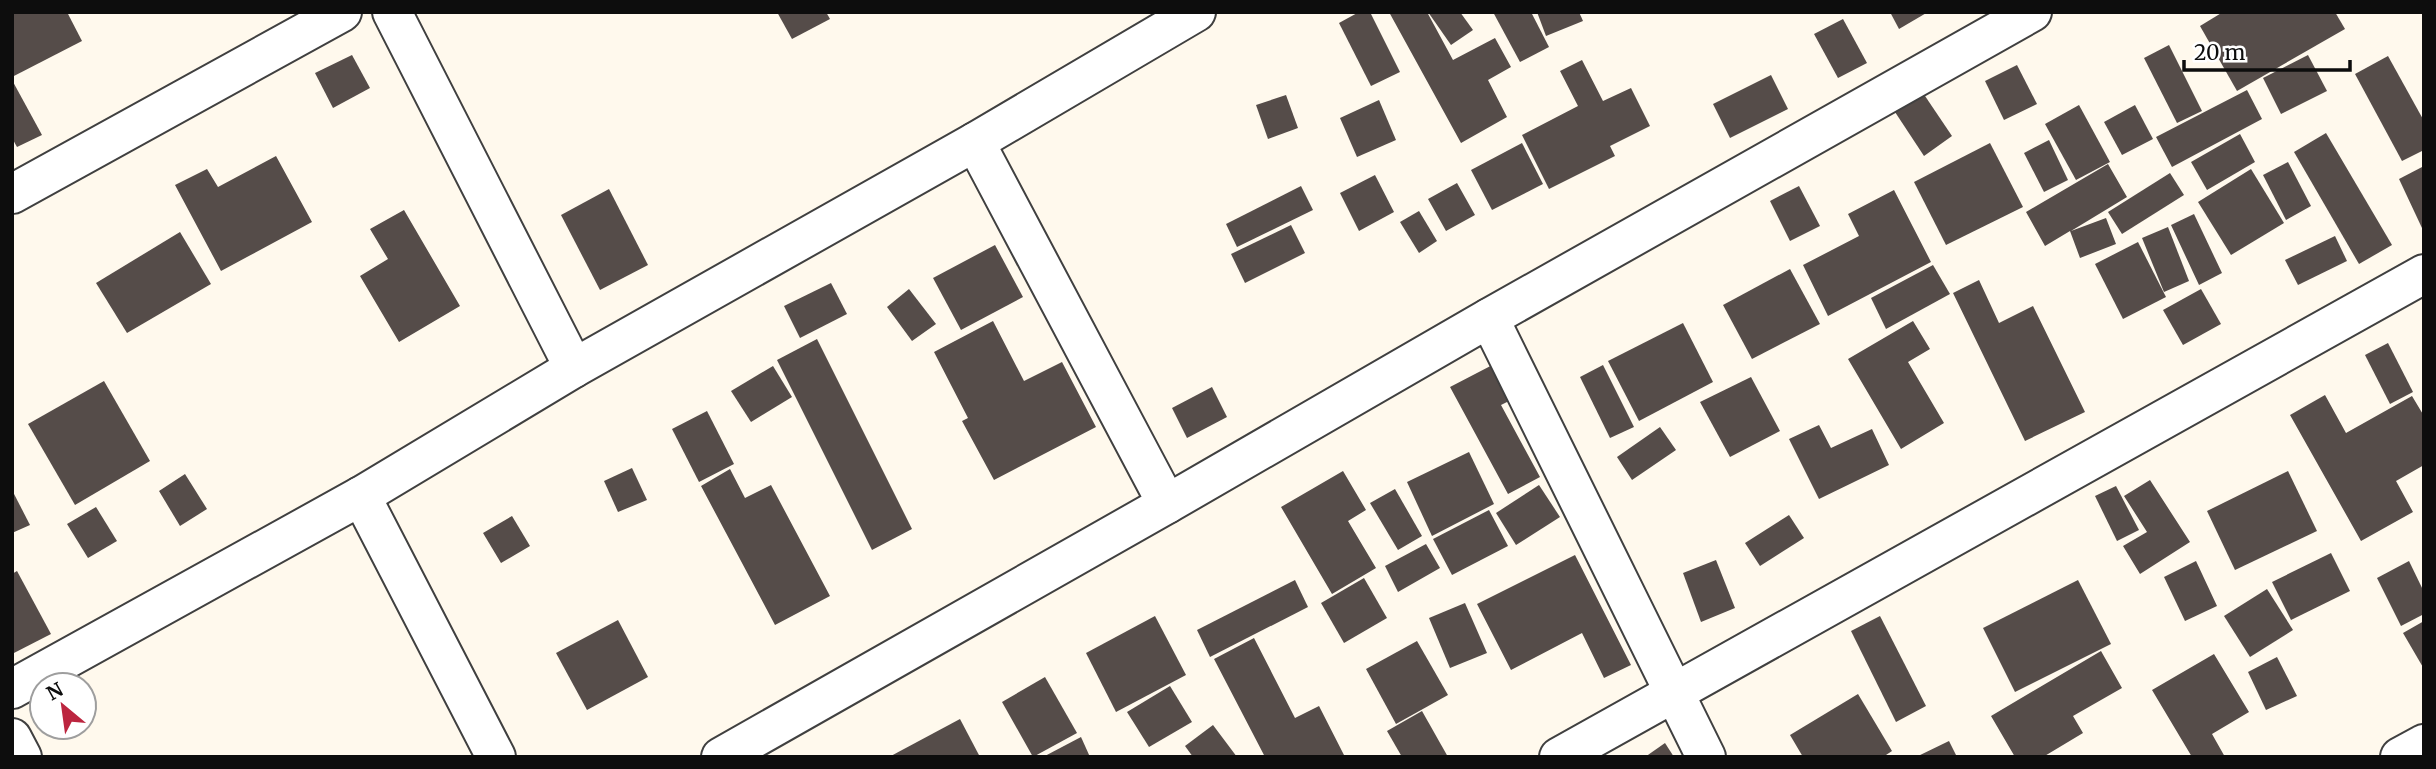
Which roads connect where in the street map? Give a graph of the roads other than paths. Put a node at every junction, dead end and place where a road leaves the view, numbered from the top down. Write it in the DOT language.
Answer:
graph roads {
  1 [pos="342,12"];
  2 [pos="392,12"];
  3 [pos="1196,12"];
  4 [pos="2032,12"];
  5 [pos="975,142"];
  6 [pos="12,194"];
  7 [pos="2424,274"];
  8 [pos="1489,318"];
  9 [pos="574,369"];
  10 [pos="361,496"];
  11 [pos="1167,504"];
  12 [pos="12,689"];
  13 [pos="1673,692"];
  14 [pos="12,738"];
  15 [pos="2424,744"];
  16 [pos="22,757"];
  17 [pos="496,757"];
  18 [pos="721,757"];
  19 [pos="1559,757"];
  20 [pos="1706,757"];
  21 [pos="2400,757"];
  1 -- 6 [label="street"];
  2 -- 9 [label="street"];
  3 -- 5 [label="street"];
  4 -- 8 [label="street"];
  5 -- 9 [label="street"];
  5 -- 11 [label="street"];
  7 -- 13 [label="street"];
  8 -- 11 [label="street"];
  8 -- 13 [label="street"];
  9 -- 10 [label="street"];
  10 -- 12 [label="street"];
  10 -- 17 [label="street"];
  11 -- 18 [label="street"];
  13 -- 19 [label="street"];
  13 -- 20 [label="street"];
  14 -- 16 [label="street"];
  15 -- 21 [label="street"];
}
